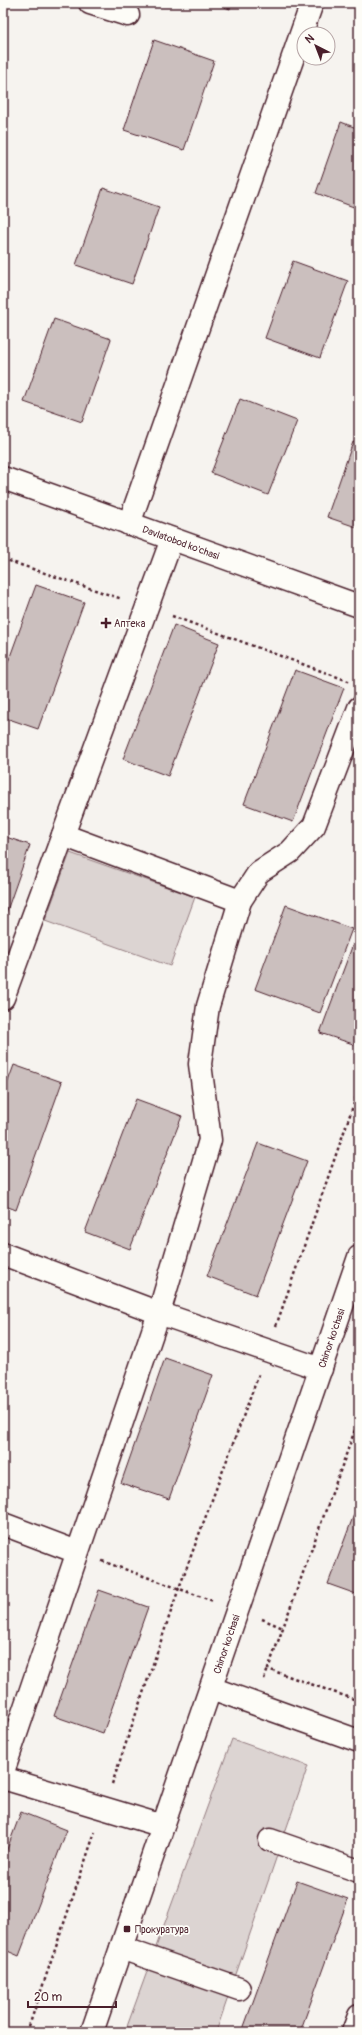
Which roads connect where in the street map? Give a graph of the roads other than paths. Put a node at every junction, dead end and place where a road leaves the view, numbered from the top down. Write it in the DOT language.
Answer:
graph roads {
  1 [pos="90,3"];
  2 [pos="312,3"];
  3 [pos="128,15"];
  4 [pos="3,478"];
  5 [pos="129,524"];
  6 [pos="172,539"];
  7 [pos="359,606"];
  8 [pos="359,708"];
  9 [pos="63,836"];
  10 [pos="240,900"];
  11 [pos="3,998"];
  12 [pos="3,1254"];
  13 [pos="359,1257"];
  14 [pos="159,1313"];
  15 [pos="321,1370"];
  16 [pos="3,1524"];
  17 [pos="77,1552"];
  18 [pos="211,1688"];
  19 [pos="359,1741"];
  20 [pos="3,1772"];
  21 [pos="3,1778"];
  22 [pos="163,1826"];
  23 [pos="270,1840"];
  24 [pos="359,1871"];
  25 [pos="121,1948"];
  26 [pos="239,1989"];
  27 [pos="359,2016"];
  28 [pos="92,2032"];
  29 [pos="353,2032"];
  1 -- 3 [label="street"];
  2 -- 5 [label="street"];
  4 -- 5 [label="street, Davlatobod ko'chasi"];
  5 -- 6 [label="street, Davlatobod ko'chasi"];
  6 -- 7 [label="street, Davlatobod ko'chasi"];
  6 -- 9 [label="street"];
  8 -- 10 [label="street"];
  9 -- 10 [label="street"];
  9 -- 11 [label="street"];
  10 -- 14 [label="street"];
  12 -- 14 [label="street"];
  13 -- 15 [label="street, Chinor ko'chasi"];
  14 -- 15 [label="street"];
  14 -- 17 [label="street"];
  15 -- 18 [label="street, Chinor ko'chasi"];
  16 -- 17 [label="street"];
  17 -- 20 [label="street"];
  18 -- 19 [label="street"];
  18 -- 22 [label="street, Chinor ko'chasi"];
  21 -- 22 [label="street"];
  22 -- 25 [label="street, Chinor ko'chasi"];
  23 -- 24 [label="street"];
  25 -- 26 [label="street"];
  25 -- 28 [label="street, Chinor ko'chasi"];
  27 -- 29 [label="street"];
}
